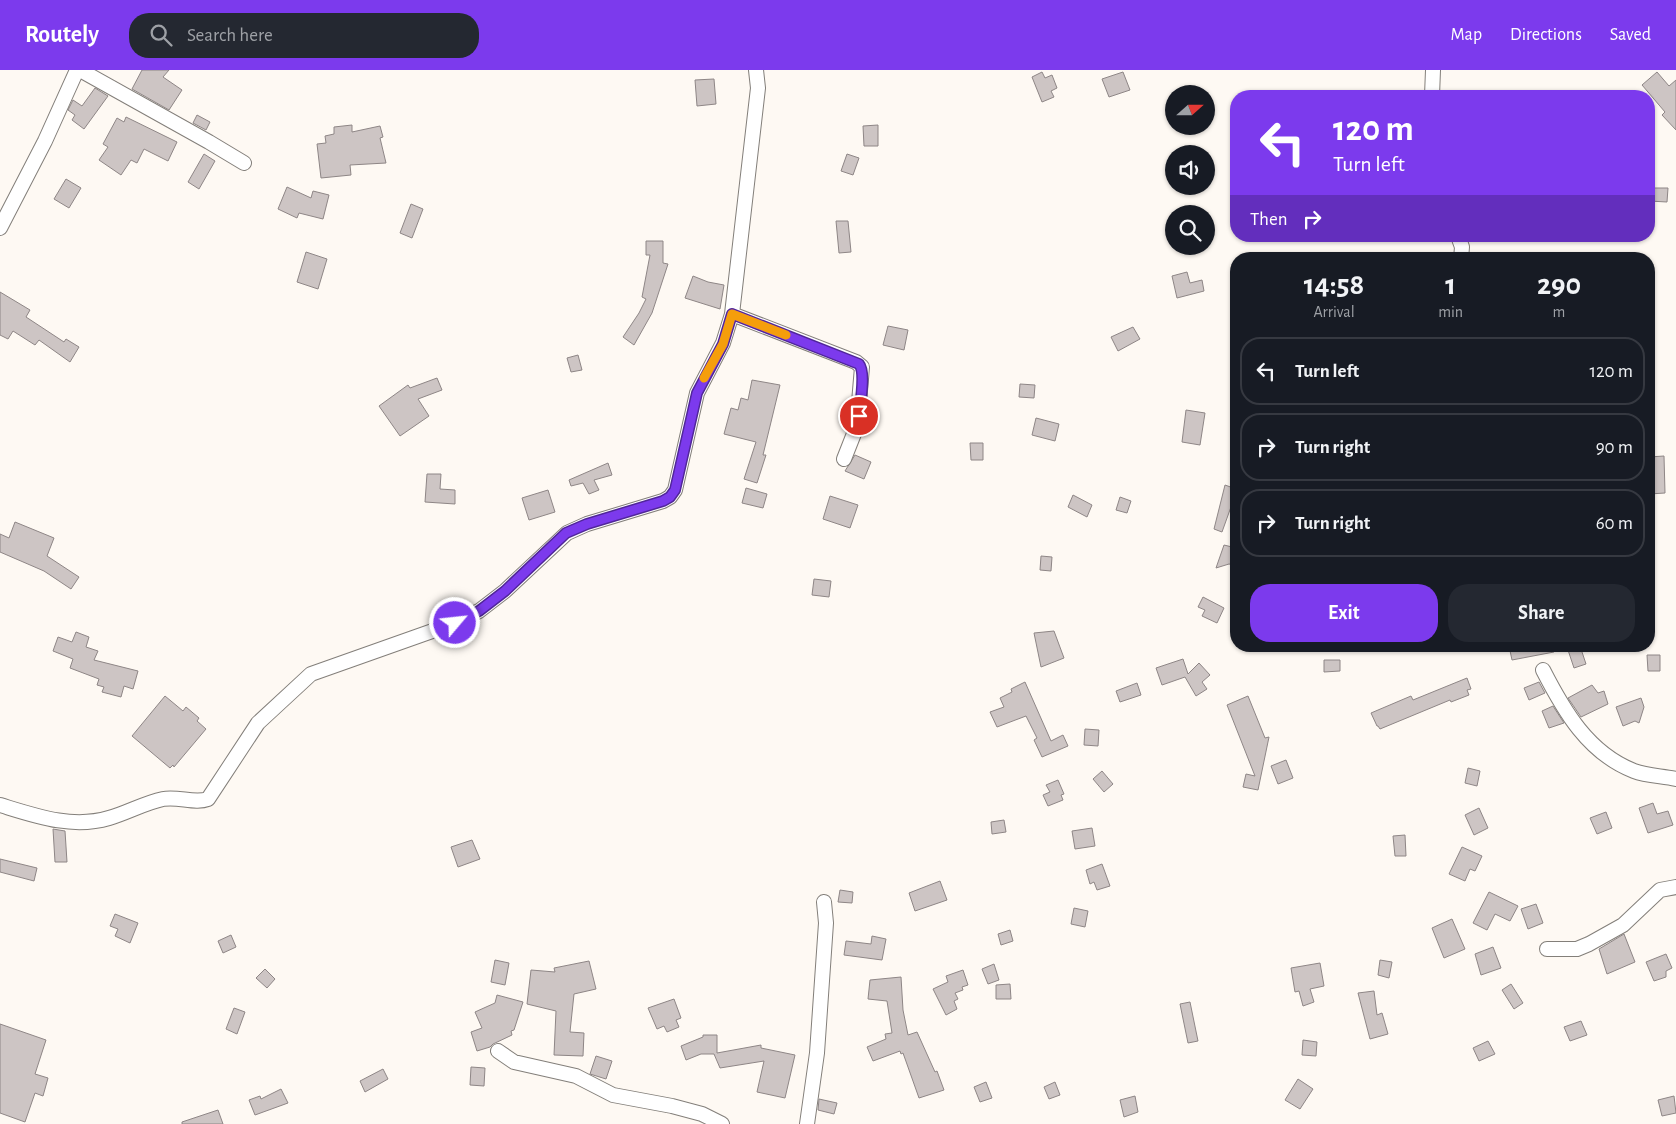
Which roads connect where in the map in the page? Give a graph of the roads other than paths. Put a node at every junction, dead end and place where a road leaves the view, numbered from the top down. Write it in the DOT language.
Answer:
graph roads {
  1 [pos="756,70"];
  2 [pos="1430,70"];
  3 [pos="74,72"];
  4 [pos="1432,90"];
  5 [pos="244,163"];
  6 [pos="2,220"];
  7 [pos="732,314"];
  8 [pos="844,459"];
  9 [pos="1542,670"];
  10 [pos="1676,779"];
  11 [pos="0,805"];
  12 [pos="1676,886"];
  13 [pos="824,902"];
  14 [pos="1547,949"];
  15 [pos="498,1051"];
  16 [pos="722,1124"];
  17 [pos="807,1124"];
  1 -- 7 [label="street"];
  2 -- 4 [label="street"];
  3 -- 5 [label="street"];
  3 -- 6 [label="street"];
  7 -- 8 [label="street"];
  7 -- 11 [label="street"];
  9 -- 10 [label="street"];
  12 -- 14 [label="street"];
  13 -- 17 [label="street"];
  15 -- 16 [label="street"];
}
